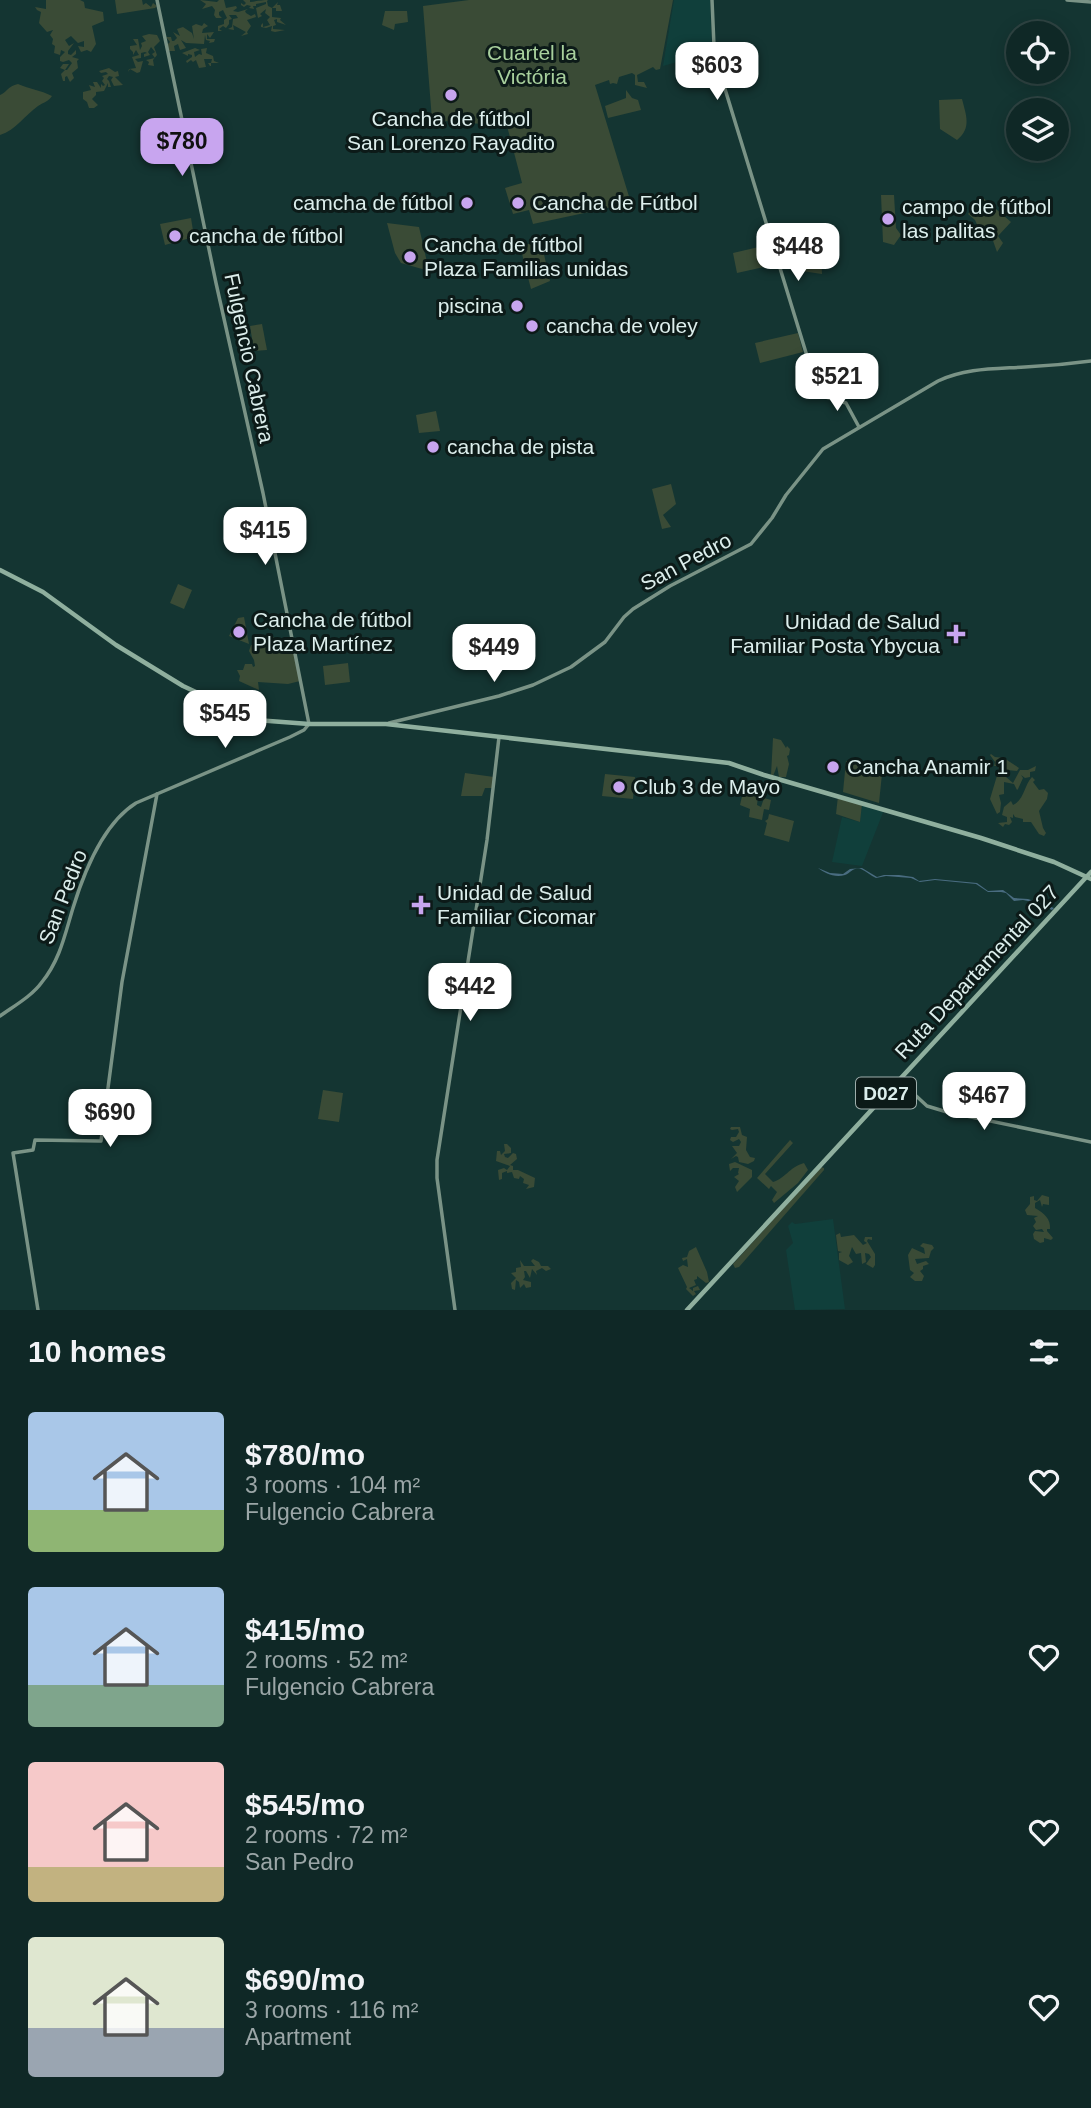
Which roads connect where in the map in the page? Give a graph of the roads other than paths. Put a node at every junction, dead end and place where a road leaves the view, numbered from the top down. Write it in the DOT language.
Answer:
graph roads {
  1 [pos="157,0"];
  2 [pos="712,0"];
  3 [pos="1067,0"];
  4 [pos="1091,2"];
  5 [pos="1091,361"];
  6 [pos="859,428"];
  7 [pos="0,570"];
  8 [pos="400,722"];
  9 [pos="309,724"];
  10 [pos="499,737"];
  11 [pos="157,794"];
  12 [pos="1090,876"];
  13 [pos="0,1016"];
  14 [pos="899,1080"];
  15 [pos="1091,1142"];
  16 [pos="38,1310"];
  17 [pos="455,1310"];
  18 [pos="687,1310"];
  1 -- 9 [label="street, Fulgencio Cabrera"];
  2 -- 6 [label="street"];
  3 -- 4 [label="street"];
  5 -- 6 [label="street, San Pedro"];
  6 -- 8 [label="street, San Pedro"];
  7 -- 9 [label="main road"];
  8 -- 9 [label="main road"];
  8 -- 10 [label="main road"];
  9 -- 11 [label="street, San Pedro"];
  10 -- 12 [label="main road"];
  10 -- 17 [label="street"];
  11 -- 13 [label="street, San Pedro"];
  11 -- 16 [label="street"];
  12 -- 14 [label="main road, Ruta Departamental 027 / D027"];
  14 -- 15 [label="street"];
  14 -- 18 [label="main road, Ruta Departamental 027 / D027"];
}
